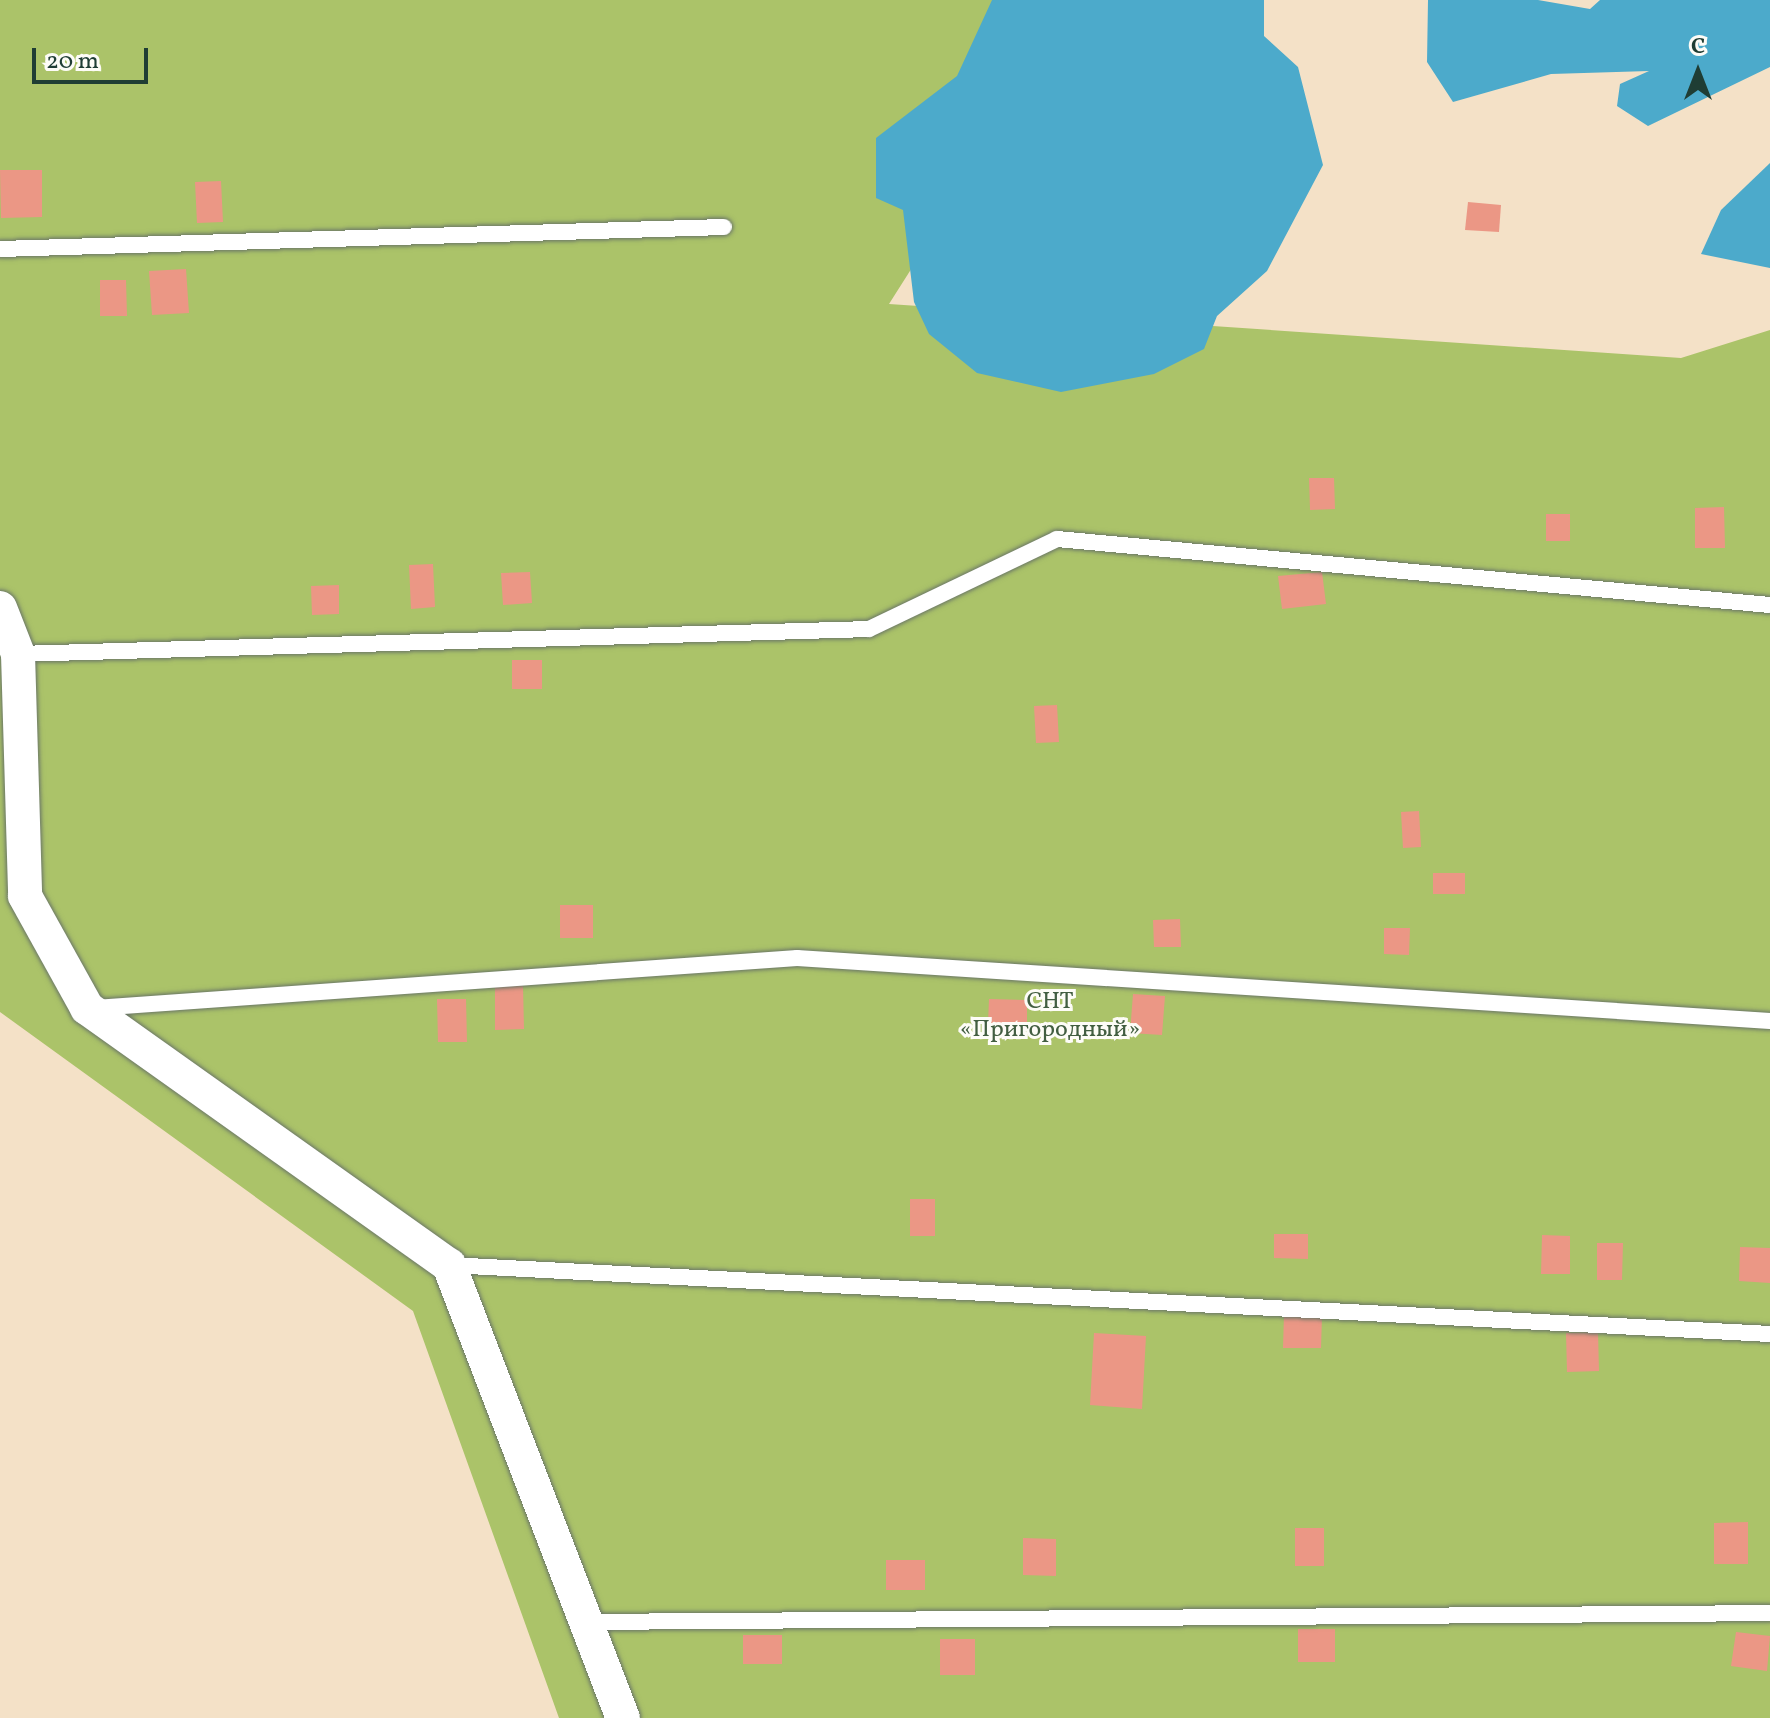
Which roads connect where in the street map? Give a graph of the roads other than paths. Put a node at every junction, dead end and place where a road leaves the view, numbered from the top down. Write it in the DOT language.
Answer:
graph roads {
  1 [pos="724,227"];
  2 [pos="0,249"];
  3 [pos="1770,605"];
  4 [pos="0,608"];
  5 [pos="18,654"];
  6 [pos="87,1008"];
  7 [pos="1770,1021"];
  8 [pos="449,1265"];
  9 [pos="1770,1334"];
  10 [pos="1770,1613"];
  11 [pos="581,1622"];
  12 [pos="623,1718"];
  1 -- 2 [label="lane"];
  3 -- 5 [label="lane"];
  4 -- 5 [label="street"];
  5 -- 6 [label="street"];
  6 -- 7 [label="lane"];
  6 -- 8 [label="street"];
  8 -- 9 [label="lane"];
  8 -- 11 [label="street"];
  10 -- 11 [label="lane"];
  11 -- 12 [label="street"];
}
